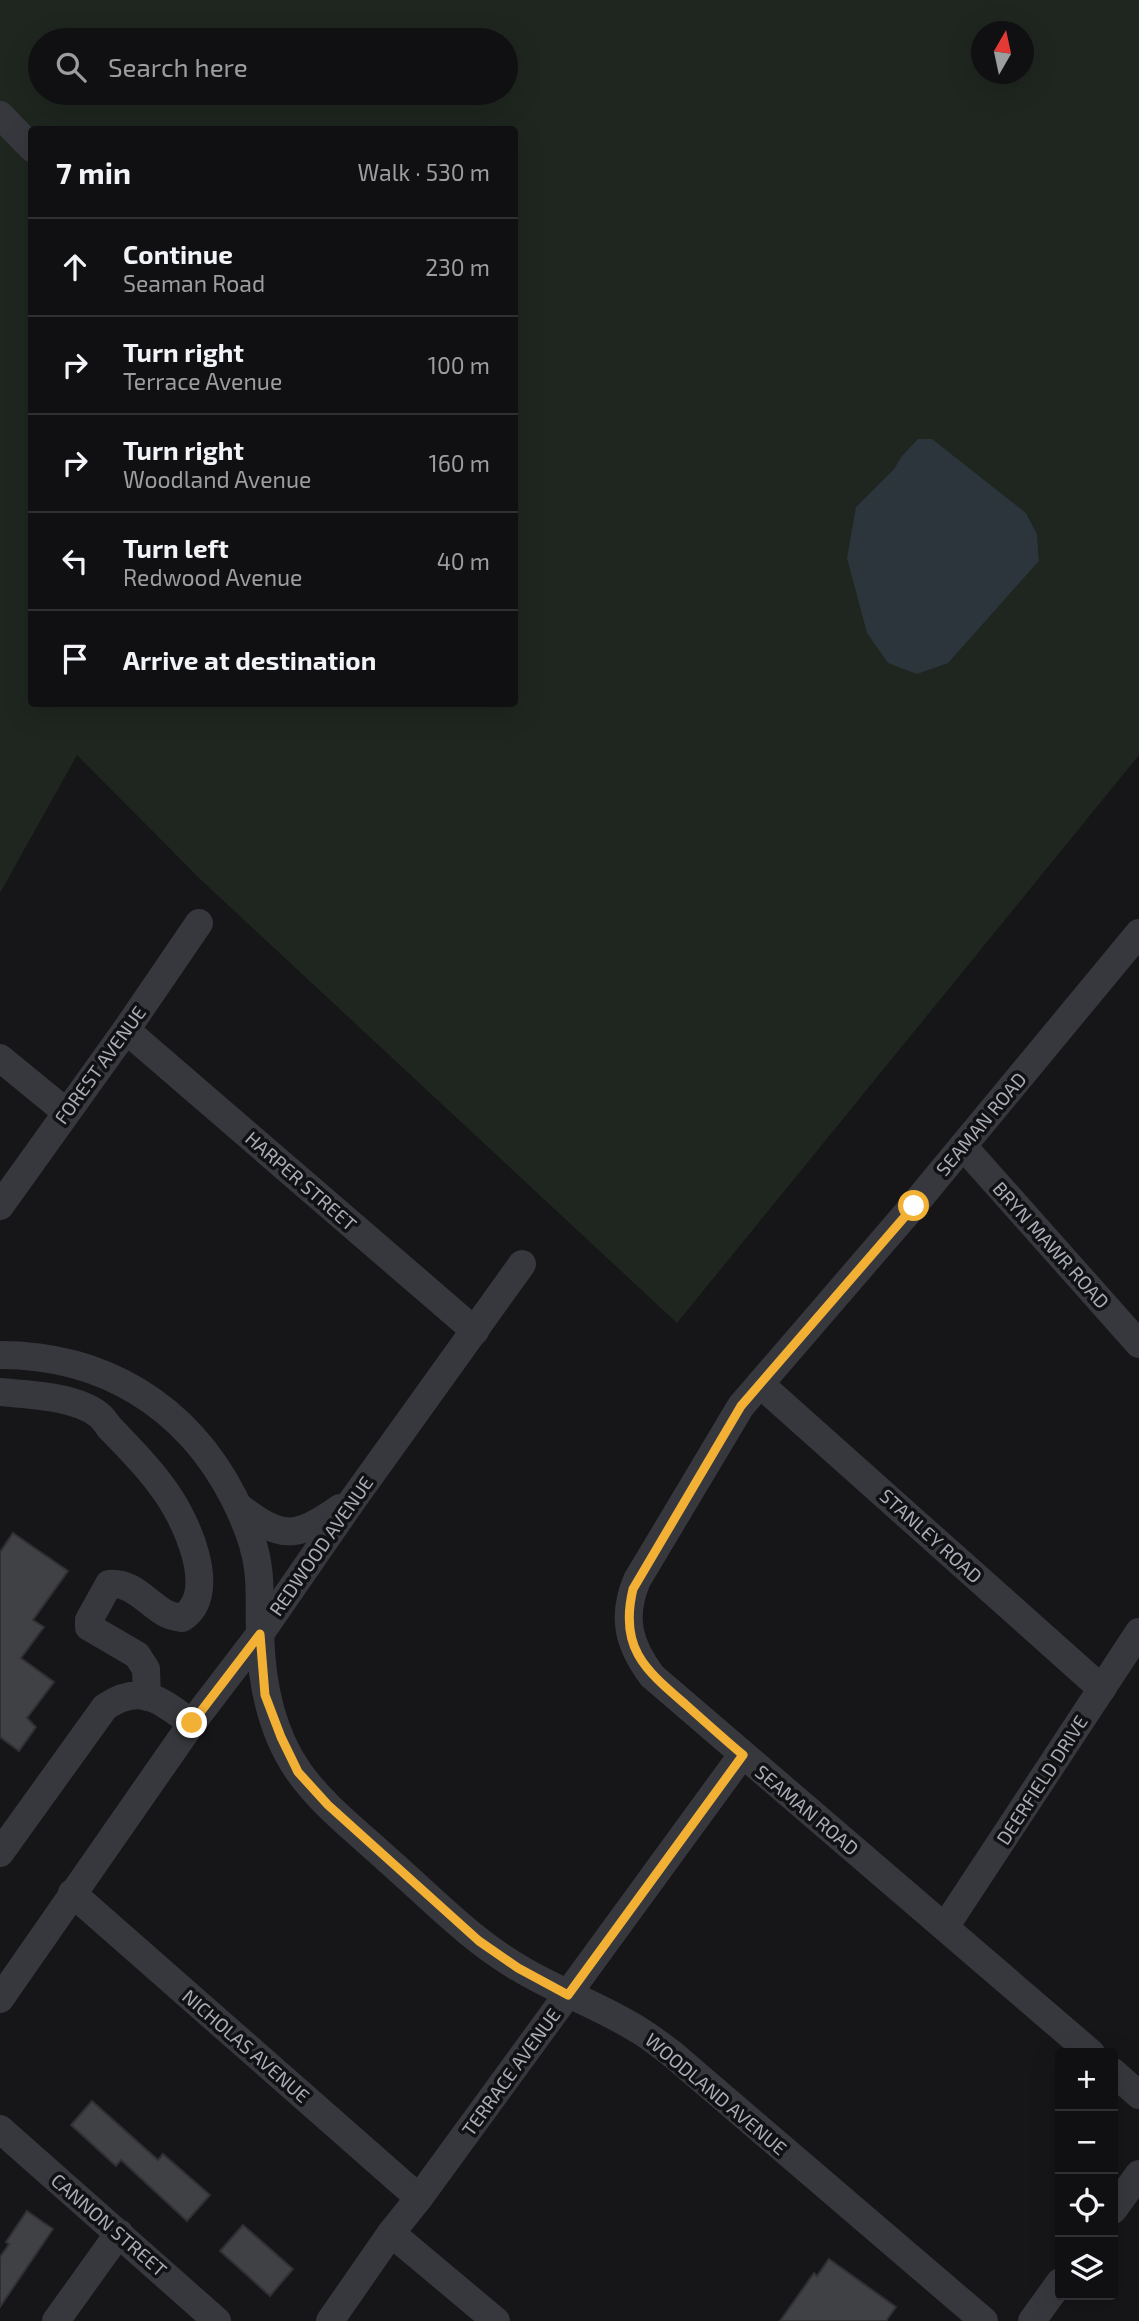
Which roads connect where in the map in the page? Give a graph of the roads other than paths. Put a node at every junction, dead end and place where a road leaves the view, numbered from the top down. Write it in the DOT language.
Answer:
graph roads {
  1 [pos="0,115"];
  2 [pos="28,144"];
  3 [pos="199,923"];
  4 [pos="1136,944"];
  5 [pos="126,1030"];
  6 [pos="0,1058"];
  7 [pos="66,1112"];
  8 [pos="963,1146"];
  9 [pos="0,1206"];
  10 [pos="522,1264"];
  11 [pos="475,1331"];
  12 [pos="1139,1344"];
  13 [pos="0,1355"];
  14 [pos="760,1384"];
  15 [pos="0,1392"];
  16 [pos="352,1501"];
  17 [pos="238,1506"];
  18 [pos="1139,1632"];
  19 [pos="260,1634"];
  20 [pos="1102,1689"];
  21 [pos="147,1697"];
  22 [pos="192,1723"];
  23 [pos="743,1755"];
  24 [pos="0,1853"];
  25 [pos="72,1893"];
  26 [pos="945,1927"];
  27 [pos="4,1983"];
  28 [pos="568,1995"];
  29 [pos="1085,2048"];
  30 [pos="1118,2076"];
  31 [pos="1139,2095"];
  32 [pos="0,2129"];
  33 [pos="1139,2174"];
  34 [pos="419,2198"];
  35 [pos="1118,2203"];
  36 [pos="119,2233"];
  37 [pos="391,2233"];
  38 [pos="1055,2289"];
  39 [pos="56,2321"];
  40 [pos="217,2321"];
  41 [pos="330,2321"];
  42 [pos="496,2321"];
  43 [pos="984,2321"];
  44 [pos="1032,2321"];
  1 -- 2 [label="street"];
  3 -- 5 [label="street, FOREST AVENUE"];
  4 -- 8 [label="street, SEAMAN ROAD"];
  5 -- 7 [label="street, FOREST AVENUE"];
  5 -- 11 [label="street, HARPER STREET"];
  6 -- 7 [label="street"];
  7 -- 9 [label="street, FOREST AVENUE"];
  8 -- 12 [label="street, BRYN MAWR ROAD"];
  8 -- 14 [label="street, SEAMAN ROAD"];
  10 -- 11 [label="street, REDWOOD AVENUE"];
  11 -- 16 [label="street, REDWOOD AVENUE"];
  13 -- 17 [label="street, WOODLAND AVENUE"];
  14 -- 20 [label="street, STANLEY ROAD"];
  14 -- 23 [label="street, SEAMAN ROAD"];
  15 -- 21 [label="street"];
  16 -- 17 [label="street"];
  16 -- 19 [label="street, REDWOOD AVENUE"];
  17 -- 19 [label="street, WOODLAND AVENUE"];
  18 -- 20 [label="street, DEERFIELD DRIVE"];
  19 -- 22 [label="street, REDWOOD AVENUE"];
  19 -- 28 [label="street, WOODLAND AVENUE"];
  20 -- 26 [label="street, DEERFIELD DRIVE"];
  21 -- 22 [label="street"];
  21 -- 24 [label="street"];
  22 -- 25 [label="street, REDWOOD AVENUE"];
  23 -- 26 [label="street, SEAMAN ROAD"];
  23 -- 28 [label="street, TERRACE AVENUE"];
  25 -- 27 [label="street, REDWOOD AVENUE"];
  25 -- 34 [label="street, NICHOLAS AVENUE"];
  26 -- 29 [label="street, SEAMAN ROAD"];
  28 -- 34 [label="street, TERRACE AVENUE"];
  28 -- 43 [label="street, WOODLAND AVENUE"];
  30 -- 31 [label="street"];
  32 -- 36 [label="street, CANNON STREET"];
  33 -- 35 [label="street"];
  34 -- 37 [label="street, TERRACE AVENUE"];
  36 -- 39 [label="street"];
  36 -- 40 [label="street, CANNON STREET"];
  37 -- 41 [label="street, TERRACE AVENUE"];
  37 -- 42 [label="street"];
  38 -- 44 [label="street"];
}
